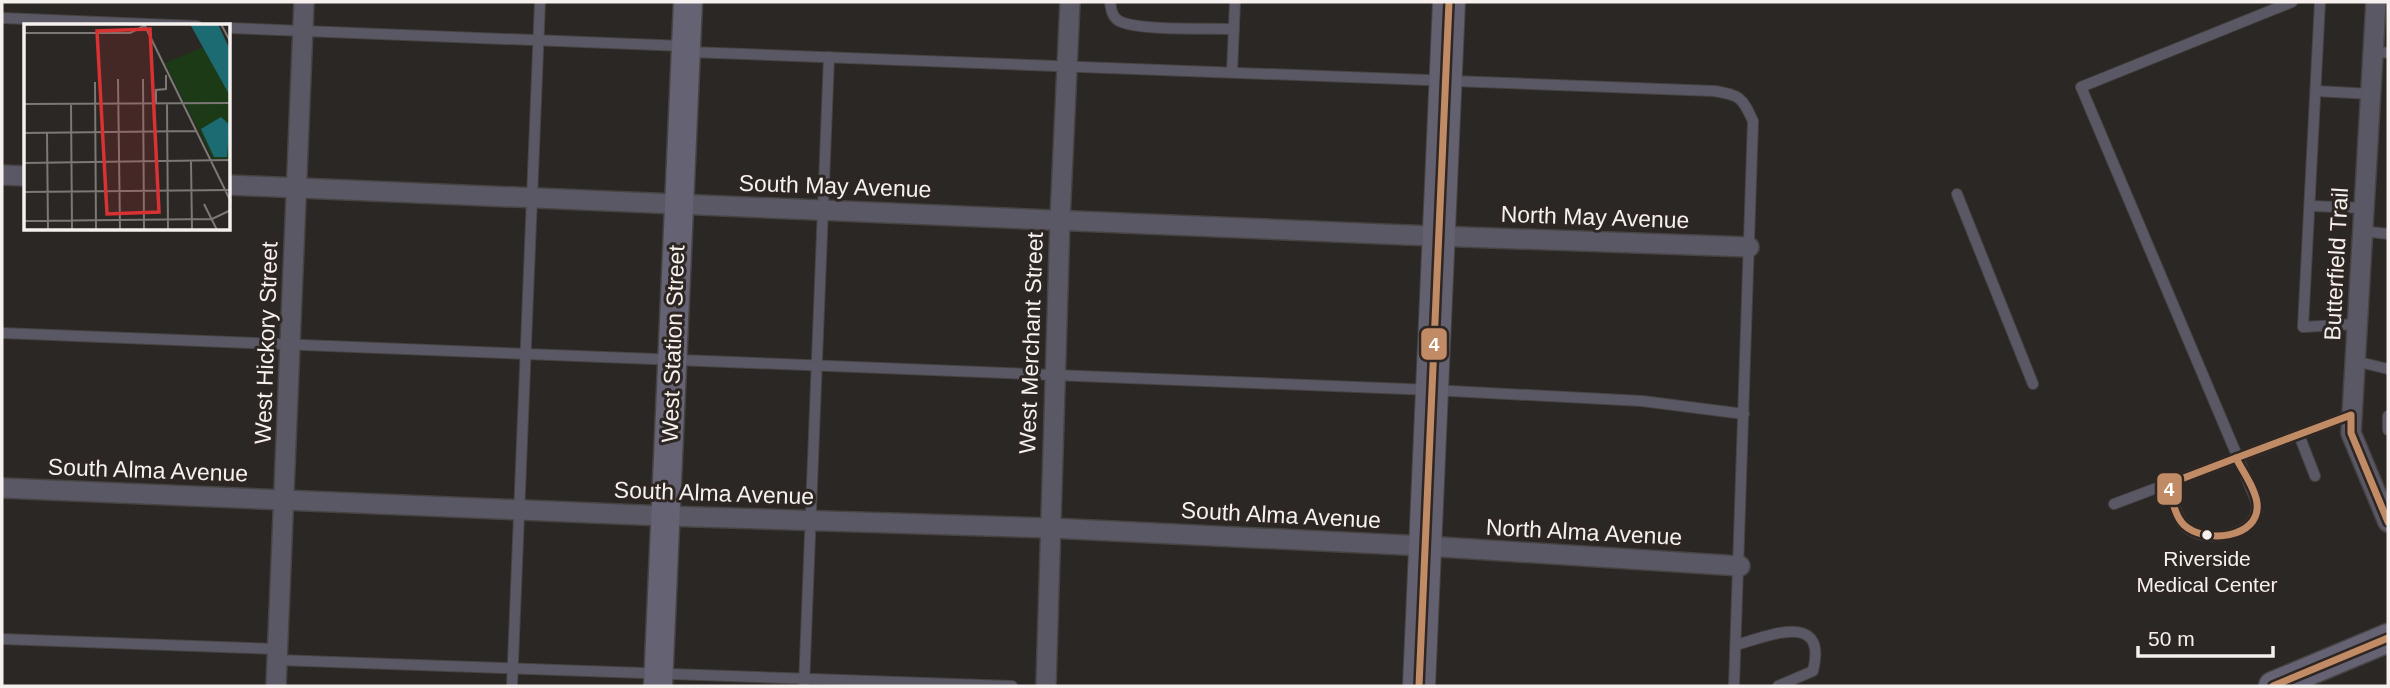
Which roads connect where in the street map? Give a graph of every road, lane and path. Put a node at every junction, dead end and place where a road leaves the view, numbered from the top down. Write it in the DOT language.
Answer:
graph roads {
  1 [pos="304,2"];
  2 [pos="540,2"];
  3 [pos="688,2"];
  4 [pos="1070,2"];
  5 [pos="1110,2"];
  6 [pos="1235,2"];
  7 [pos="1449,2"];
  8 [pos="2292,2"];
  9 [pos="2320,2"];
  10 [pos="2376,2"];
  11 [pos="2,18"];
  12 [pos="148,24"];
  13 [pos="231,27"];
  14 [pos="1234,29"];
  15 [pos="303,30"];
  16 [pos="538,40"];
  17 [pos="686,49"];
  18 [pos="2381,52"];
  19 [pos="830,57"];
  20 [pos="1067,66"];
  21 [pos="1232,72"];
  22 [pos="1446,80"];
  23 [pos="2316,91"];
  24 [pos="2371,94"];
  25 [pos="2,175"];
  26 [pos="24,176"];
  27 [pos="231,185"];
  28 [pos="296,187"];
  29 [pos="1957,194"];
  30 [pos="531,197"];
  31 [pos="679,204"];
  32 [pos="2311,206"];
  33 [pos="2364,208"];
  34 [pos="823,210"];
  35 [pos="1060,220"];
  36 [pos="2363,231"];
  37 [pos="2388,234"];
  38 [pos="1438,236"];
  39 [pos="1749,247"];
  40 [pos="2357,324"];
  41 [pos="2,333"];
  42 [pos="290,345"];
  43 [pos="525,355"];
  44 [pos="672,361"];
  45 [pos="2355,361"];
  46 [pos="817,366"];
  47 [pos="2388,369"];
  48 [pos="1055,376"];
  49 [pos="2033,384"];
  50 [pos="1432,390"];
  51 [pos="1744,414"];
  52 [pos="2351,415"];
  53 [pos="2388,416"];
  54 [pos="2388,430"];
  55 [pos="2299,435"];
  56 [pos="2236,458"];
  57 [pos="2315,476"];
  58 [pos="2168,484"];
  59 [pos="2,488"];
  60 [pos="284,500"];
  61 [pos="2114,504"];
  62 [pos="519,510"];
  63 [pos="665,516"];
  64 [pos="2387,518"];
  65 [pos="811,521"];
  66 [pos="1050,528"];
  67 [pos="1424,547"];
  68 [pos="1740,565"];
  69 [pos="2388,638"];
  70 [pos="2,639"];
  71 [pos="1736,645"];
  72 [pos="277,655"];
  73 [pos="513,667"];
  74 [pos="658,680"];
  75 [pos="804,682"];
  76 [pos="276,686"];
  77 [pos="512,686"];
  78 [pos="1012,686"];
  79 [pos="1046,686"];
  80 [pos="1419,686"];
  81 [pos="1734,686"];
  82 [pos="1778,686"];
  83 [pos="2273,686"];
  1 -- 15 [label="street, West Hickory Street"];
  2 -- 16 [label="lane"];
  3 -- 17 [label="main road, West Station Street"];
  4 -- 20 [label="street, West Merchant Street"];
  5 -- 14 [label="lane"];
  6 -- 14 [label="lane"];
  7 -- 22 [label="main road"];
  8 -- 56 [label="lane"];
  9 -- 23 [label="lane"];
  10 -- 18 [label="street, Butterfield Trail"];
  11 -- 12 [label="lane"];
  13 -- 15 [label="lane"];
  14 -- 21 [label="lane"];
  15 -- 16 [label="lane"];
  15 -- 28 [label="street, West Hickory Street"];
  16 -- 17 [label="lane"];
  16 -- 30 [label="lane"];
  17 -- 19 [label="lane"];
  17 -- 31 [label="main road, West Station Street"];
  18 -- 24 [label="street, Butterfield Trail"];
  19 -- 20 [label="lane"];
  19 -- 34 [label="lane"];
  20 -- 21 [label="lane"];
  20 -- 35 [label="street, West Merchant Street"];
  21 -- 22 [label="lane"];
  22 -- 38 [label="main road"];
  22 -- 39 [label="lane"];
  23 -- 24 [label="lane"];
  23 -- 32 [label="lane"];
  24 -- 33 [label="street, Butterfield Trail"];
  25 -- 26 [label="street"];
  27 -- 28 [label="street, South May Avenue"];
  28 -- 30 [label="street, South May Avenue"];
  28 -- 42 [label="street, West Hickory Street"];
  29 -- 49 [label="lane"];
  30 -- 31 [label="street, South May Avenue"];
  30 -- 43 [label="lane"];
  31 -- 34 [label="street, South May Avenue"];
  31 -- 44 [label="main road, West Station Street"];
  32 -- 33 [label="lane"];
  32 -- 40 [label="lane"];
  33 -- 36 [label="street, Butterfield Trail"];
  34 -- 35 [label="street, South May Avenue"];
  34 -- 46 [label="lane"];
  35 -- 38 [label="street, South May Avenue"];
  35 -- 48 [label="street, West Merchant Street"];
  36 -- 37 [label="lane"];
  36 -- 40 [label="street, Butterfield Trail"];
  38 -- 39 [label="street, North May Avenue"];
  38 -- 50 [label="main road"];
  39 -- 51 [label="lane"];
  40 -- 45 [label="street, Butterfield Trail"];
  41 -- 42 [label="lane"];
  42 -- 43 [label="lane"];
  42 -- 60 [label="street, West Hickory Street"];
  43 -- 44 [label="lane"];
  43 -- 62 [label="lane"];
  44 -- 46 [label="lane"];
  44 -- 63 [label="main road, West Station Street"];
  45 -- 47 [label="lane"];
  45 -- 52 [label="street, Butterfield Trail"];
  46 -- 48 [label="lane"];
  46 -- 65 [label="lane"];
  48 -- 50 [label="lane"];
  48 -- 66 [label="street, West Merchant Street"];
  50 -- 51 [label="lane"];
  50 -- 67 [label="main road"];
  51 -- 68 [label="lane"];
  52 -- 55 [label="lane"];
  52 -- 64 [label="street, Butterfield Trail"];
  53 -- 54 [label="lane"];
  55 -- 56 [label="lane"];
  55 -- 57 [label="lane"];
  56 -- 58 [label="lane"];
  56 -- 58 [label="lane"];
  58 -- 61 [label="lane"];
  59 -- 60 [label="street, South Alma Avenue"];
  60 -- 62 [label="street, South Alma Avenue"];
  60 -- 72 [label="street, West Hickory Street"];
  62 -- 63 [label="street, South Alma Avenue"];
  62 -- 73 [label="lane"];
  63 -- 65 [label="street, South Alma Avenue"];
  63 -- 74 [label="main road, West Station Street"];
  65 -- 66 [label="street, South Alma Avenue"];
  65 -- 75 [label="lane"];
  66 -- 67 [label="street, South Alma Avenue"];
  66 -- 79 [label="street, West Merchant Street"];
  67 -- 68 [label="street, North Alma Avenue"];
  67 -- 80 [label="main road"];
  68 -- 71 [label="lane"];
  69 -- 83 [label="main road"];
  70 -- 72 [label="lane"];
  71 -- 81 [label="lane"];
  71 -- 82 [label="lane"];
  72 -- 73 [label="lane"];
  72 -- 76 [label="street, West Hickory Street"];
  73 -- 74 [label="lane"];
  73 -- 77 [label="lane"];
  74 -- 75 [label="lane"];
  75 -- 78 [label="lane"];
}
